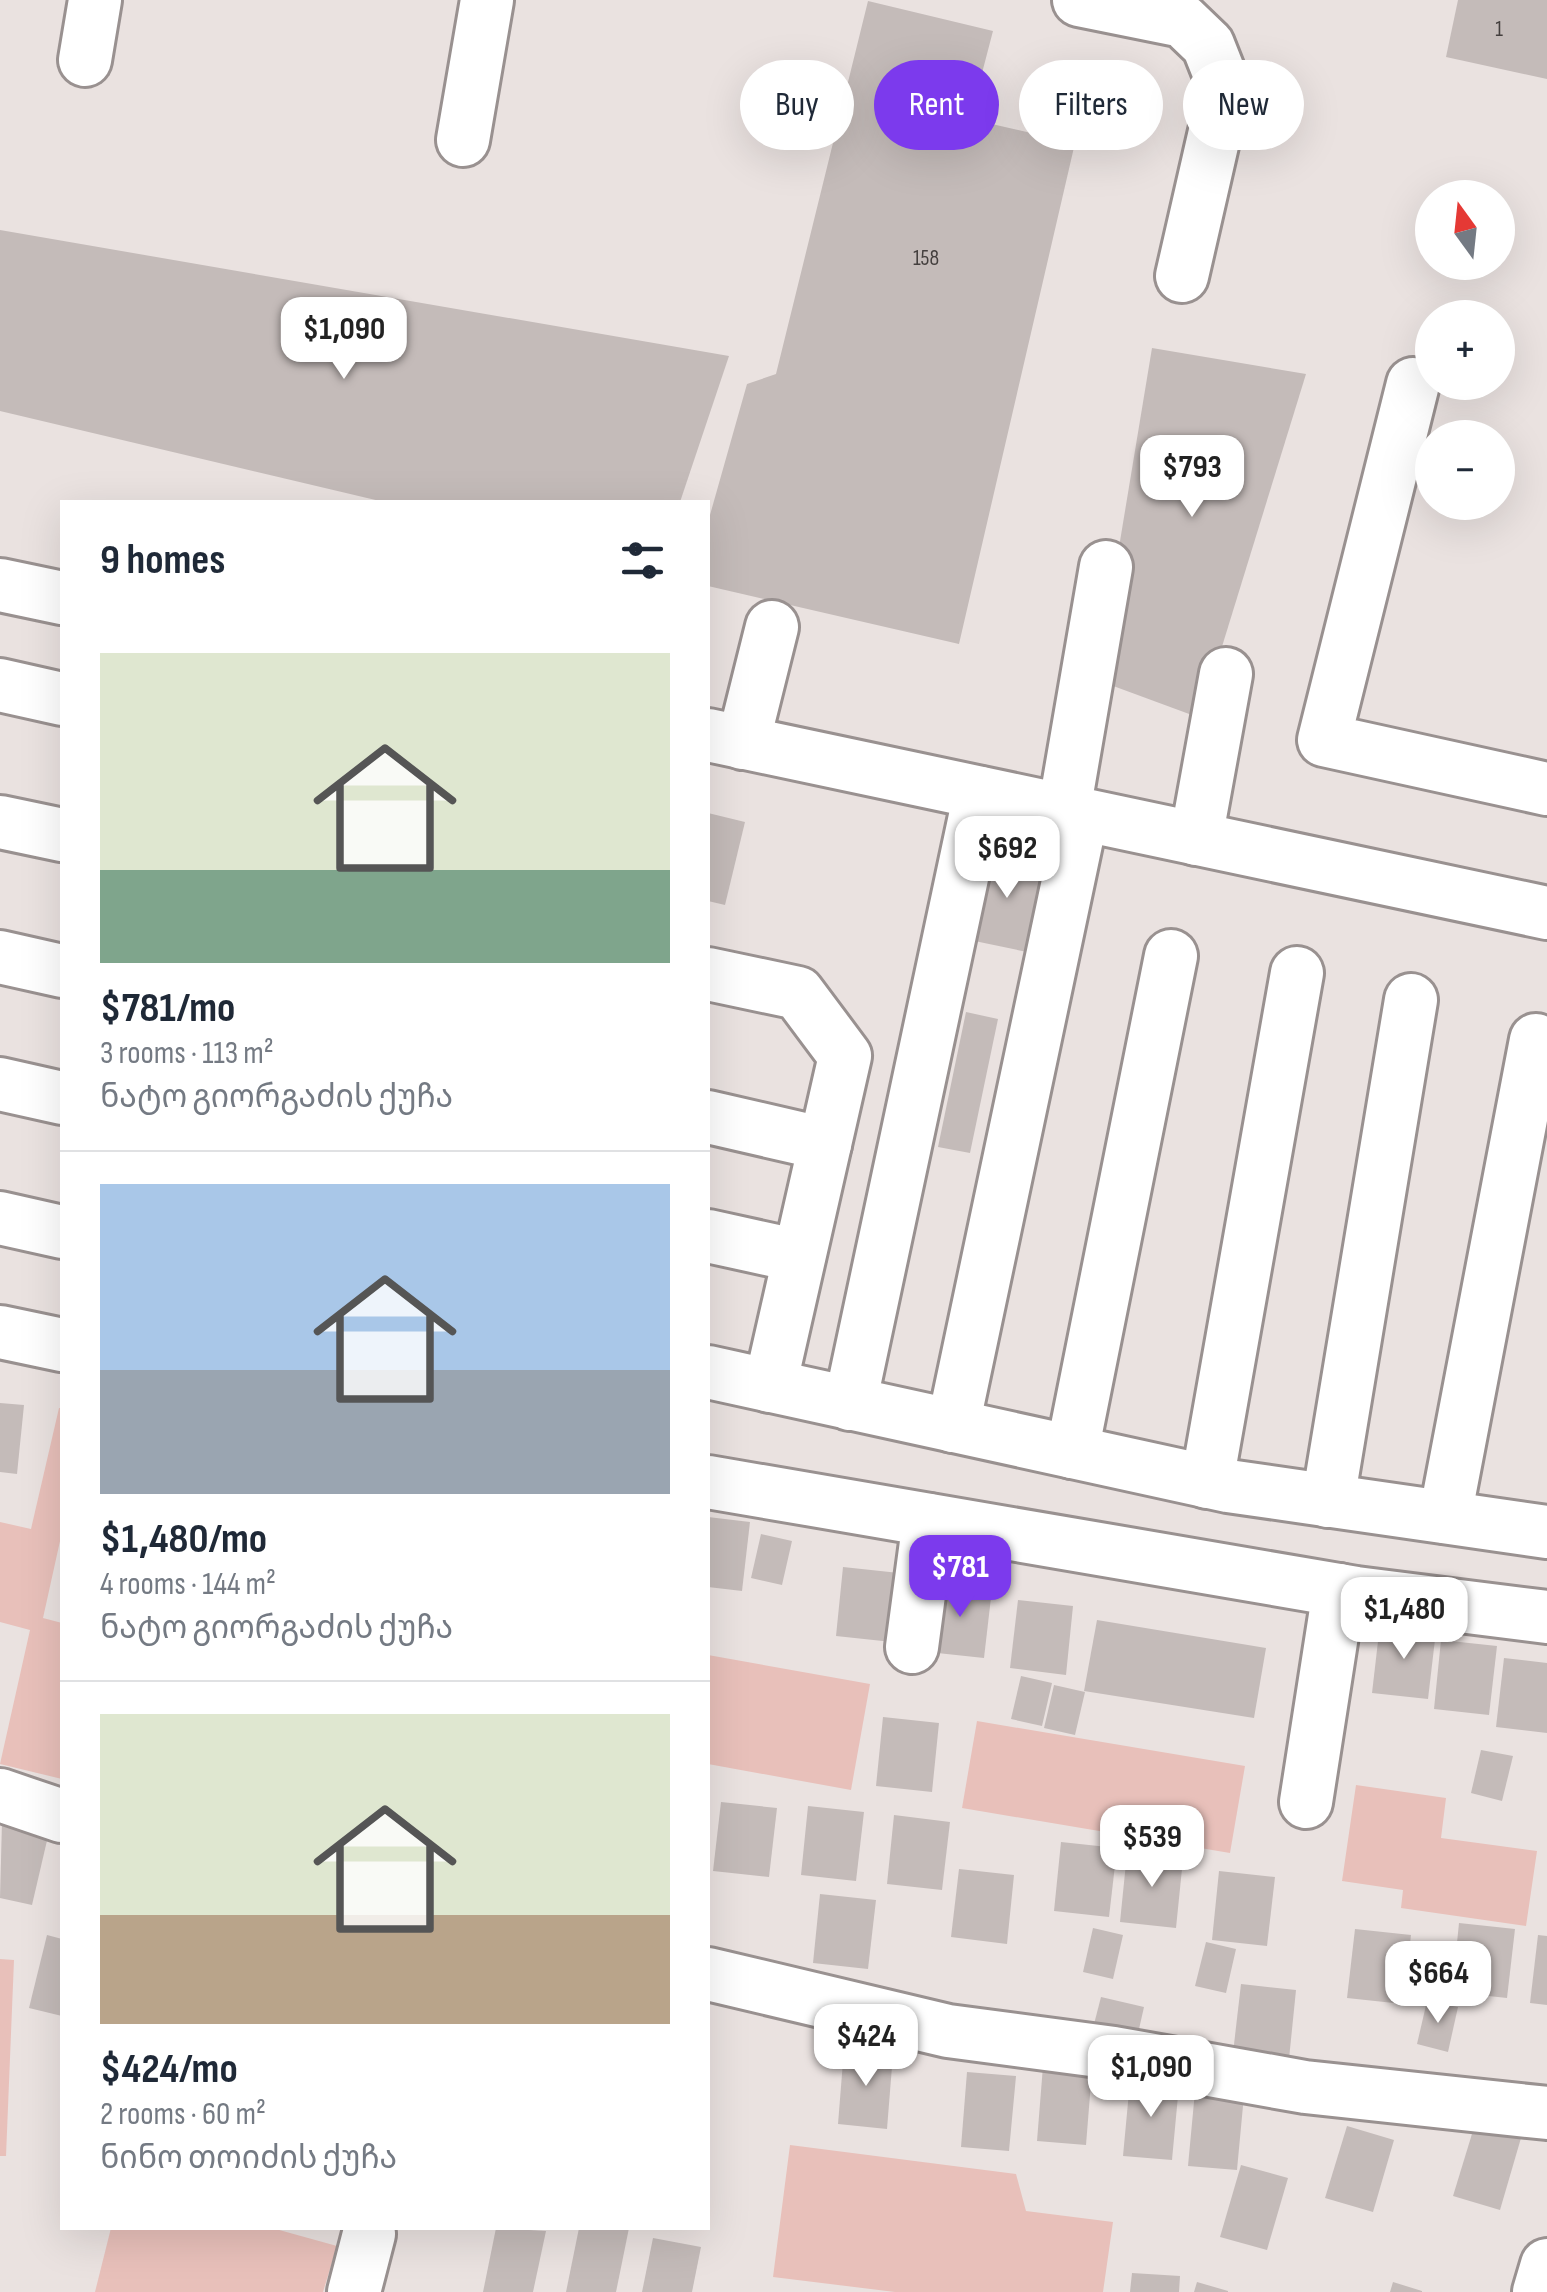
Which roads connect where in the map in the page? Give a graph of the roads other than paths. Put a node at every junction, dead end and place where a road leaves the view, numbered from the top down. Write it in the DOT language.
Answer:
graph roads {
  1 [pos="95,0"];
  2 [pos="487,0"];
  3 [pos="1079,0"];
  4 [pos="1196,10"];
  5 [pos="85,60"];
  6 [pos="464,140"];
  7 [pos="1182,276"];
  8 [pos="1414,384"];
  9 [pos="1106,567"];
  10 [pos="0,585"];
  11 [pos="60,598"];
  12 [pos="772,627"];
  13 [pos="1226,674"];
  14 [pos="0,686"];
  15 [pos="60,699"];
  16 [pos="725,739"];
  17 [pos="1547,789"];
  18 [pos="980,793"];
  19 [pos="1073,813"];
  20 [pos="0,822"];
  21 [pos="60,835"];
  22 [pos="1196,839"];
  23 [pos="1547,913"];
  24 [pos="1171,956"];
  25 [pos="0,957"];
  26 [pos="60,972"];
  27 [pos="1297,973"];
  28 [pos="710,974"];
  29 [pos="1411,1000"];
  30 [pos="1536,1040"];
  31 [pos="0,1084"];
  32 [pos="60,1098"];
  33 [pos="710,1117"];
  34 [pos="825,1144"];
  35 [pos="0,1218"];
  36 [pos="60,1232"];
  37 [pos="710,1236"];
  38 [pos="800,1256"];
  39 [pos="0,1332"];
  40 [pos="60,1346"];
  41 [pos="710,1372"];
  42 [pos="770,1386"];
  43 [pos="850,1404"];
  44 [pos="953,1426"];
  45 [pos="1072,1452"];
  46 [pos="710,1482"];
  47 [pos="1207,1482"];
  48 [pos="1328,1500"];
  49 [pos="1445,1517"];
  50 [pos="929,1520"];
  51 [pos="1547,1532"];
  52 [pos="1339,1590"];
  53 [pos="1547,1618"];
  54 [pos="912,1647"];
  55 [pos="0,1796"];
  56 [pos="1306,1802"];
  57 [pos="60,1815"];
  58 [pos="710,1974"];
  59 [pos="1547,2113"];
  60 [pos="369,2234"];
  61 [pos="1547,2265"];
  62 [pos="354,2292"];
  63 [pos="1539,2292"];
  1 -- 5 [label="street"];
  2 -- 6 [label="street"];
  3 -- 4 [label="street"];
  4 -- 7 [label="street"];
  8 -- 17 [label="street"];
  9 -- 19 [label="street"];
  10 -- 11 [label="street"];
  12 -- 16 [label="street"];
  13 -- 22 [label="street"];
  14 -- 15 [label="street"];
  16 -- 18 [label="street"];
  18 -- 19 [label="street"];
  18 -- 43 [label="street"];
  19 -- 22 [label="street"];
  19 -- 44 [label="street"];
  20 -- 21 [label="street"];
  22 -- 23 [label="street"];
  24 -- 45 [label="street"];
  25 -- 26 [label="street"];
  27 -- 47 [label="street"];
  28 -- 34 [label="street"];
  29 -- 48 [label="street"];
  30 -- 49 [label="street"];
  31 -- 32 [label="street"];
  33 -- 34 [label="street"];
  34 -- 38 [label="street"];
  35 -- 36 [label="street"];
  37 -- 38 [label="street"];
  38 -- 42 [label="street"];
  39 -- 40 [label="street"];
  41 -- 42 [label="street"];
  42 -- 43 [label="street"];
  43 -- 44 [label="street"];
  44 -- 45 [label="street"];
  45 -- 47 [label="street"];
  46 -- 50 [label="street"];
  47 -- 48 [label="street"];
  48 -- 49 [label="street"];
  49 -- 51 [label="street"];
  50 -- 52 [label="street"];
  50 -- 54 [label="street"];
  52 -- 53 [label="street"];
  52 -- 56 [label="street"];
  55 -- 57 [label="street"];
  58 -- 59 [label="street"];
  60 -- 62 [label="street"];
  61 -- 63 [label="street"];
}
